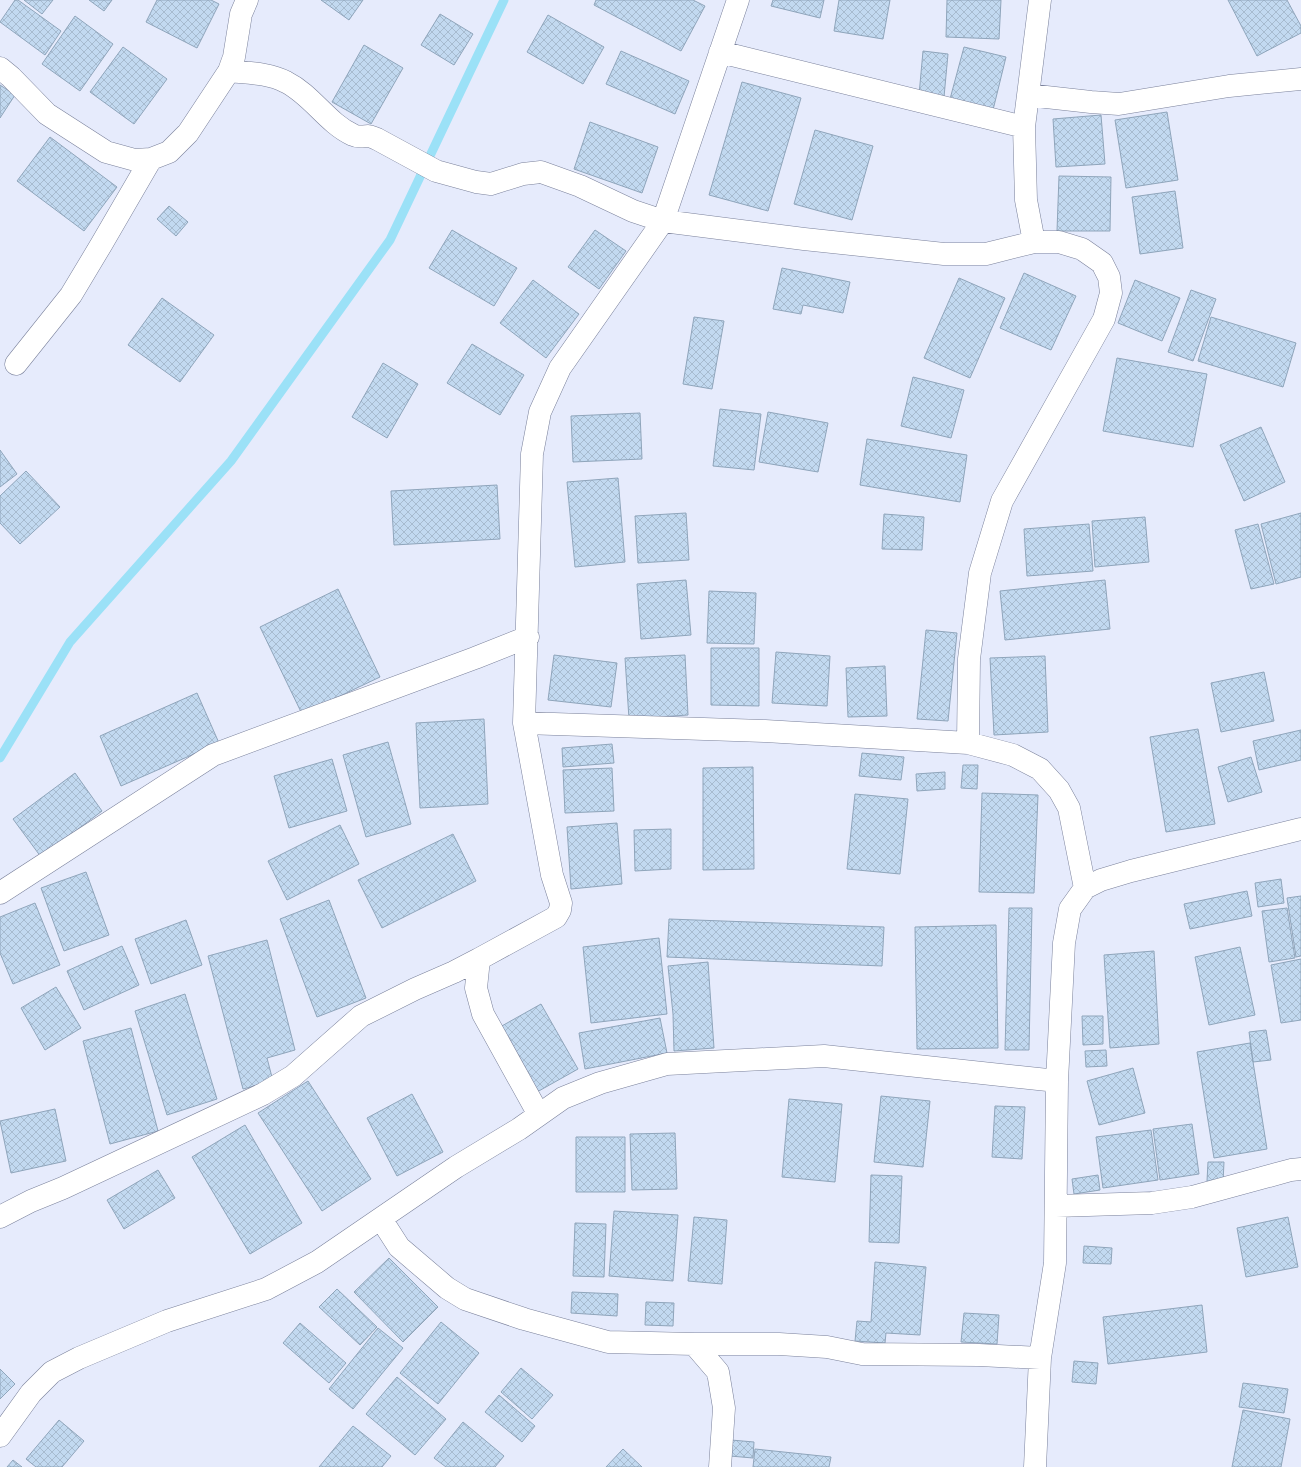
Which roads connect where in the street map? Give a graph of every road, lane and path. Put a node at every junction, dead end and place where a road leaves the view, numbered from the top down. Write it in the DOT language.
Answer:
graph roads {
  1 [pos="247,0"];
  2 [pos="738,0"];
  3 [pos="1040,0"];
  4 [pos="720,52"];
  5 [pos="0,68"];
  6 [pos="229,71"];
  7 [pos="1301,79"];
  8 [pos="1028,95"];
  9 [pos="1024,127"];
  10 [pos="151,159"];
  11 [pos="663,221"];
  12 [pos="1034,242"];
  13 [pos="16,364"];
  14 [pos="528,637"];
  15 [pos="524,724"];
  16 [pos="968,743"];
  17 [pos="1301,829"];
  18 [pos="1085,888"];
  19 [pos="0,893"];
  20 [pos="479,959"];
  21 [pos="1057,1081"];
  22 [pos="539,1114"];
  23 [pos="1301,1169"];
  24 [pos="1056,1206"];
  25 [pos="0,1217"];
  26 [pos="381,1219"];
  27 [pos="694,1344"];
  28 [pos="1040,1358"];
  29 [pos="0,1436"];
  30 [pos="720,1467"];
  31 [pos="1035,1467"];
  1 -- 6 [label="street"];
  2 -- 4 [label="street"];
  3 -- 8 [label="street"];
  4 -- 9 [label="street"];
  4 -- 11 [label="street"];
  5 -- 10 [label="street"];
  6 -- 10 [label="street"];
  6 -- 11 [label="street"];
  7 -- 8 [label="street"];
  8 -- 9 [label="street"];
  9 -- 12 [label="street"];
  10 -- 13 [label="street"];
  11 -- 12 [label="street"];
  11 -- 14 [label="street"];
  12 -- 16 [label="street"];
  14 -- 15 [label="street"];
  14 -- 19 [label="street"];
  15 -- 16 [label="street"];
  15 -- 20 [label="street"];
  16 -- 18 [label="street"];
  17 -- 18 [label="street"];
  18 -- 21 [label="street"];
  20 -- 22 [label="street"];
  20 -- 25 [label="street"];
  21 -- 22 [label="street"];
  21 -- 24 [label="street"];
  22 -- 26 [label="street"];
  23 -- 24 [label="street"];
  24 -- 28 [label="street"];
  26 -- 27 [label="street"];
  26 -- 29 [label="street"];
  27 -- 28 [label="street"];
  27 -- 30 [label="street"];
  28 -- 31 [label="street"];
}
